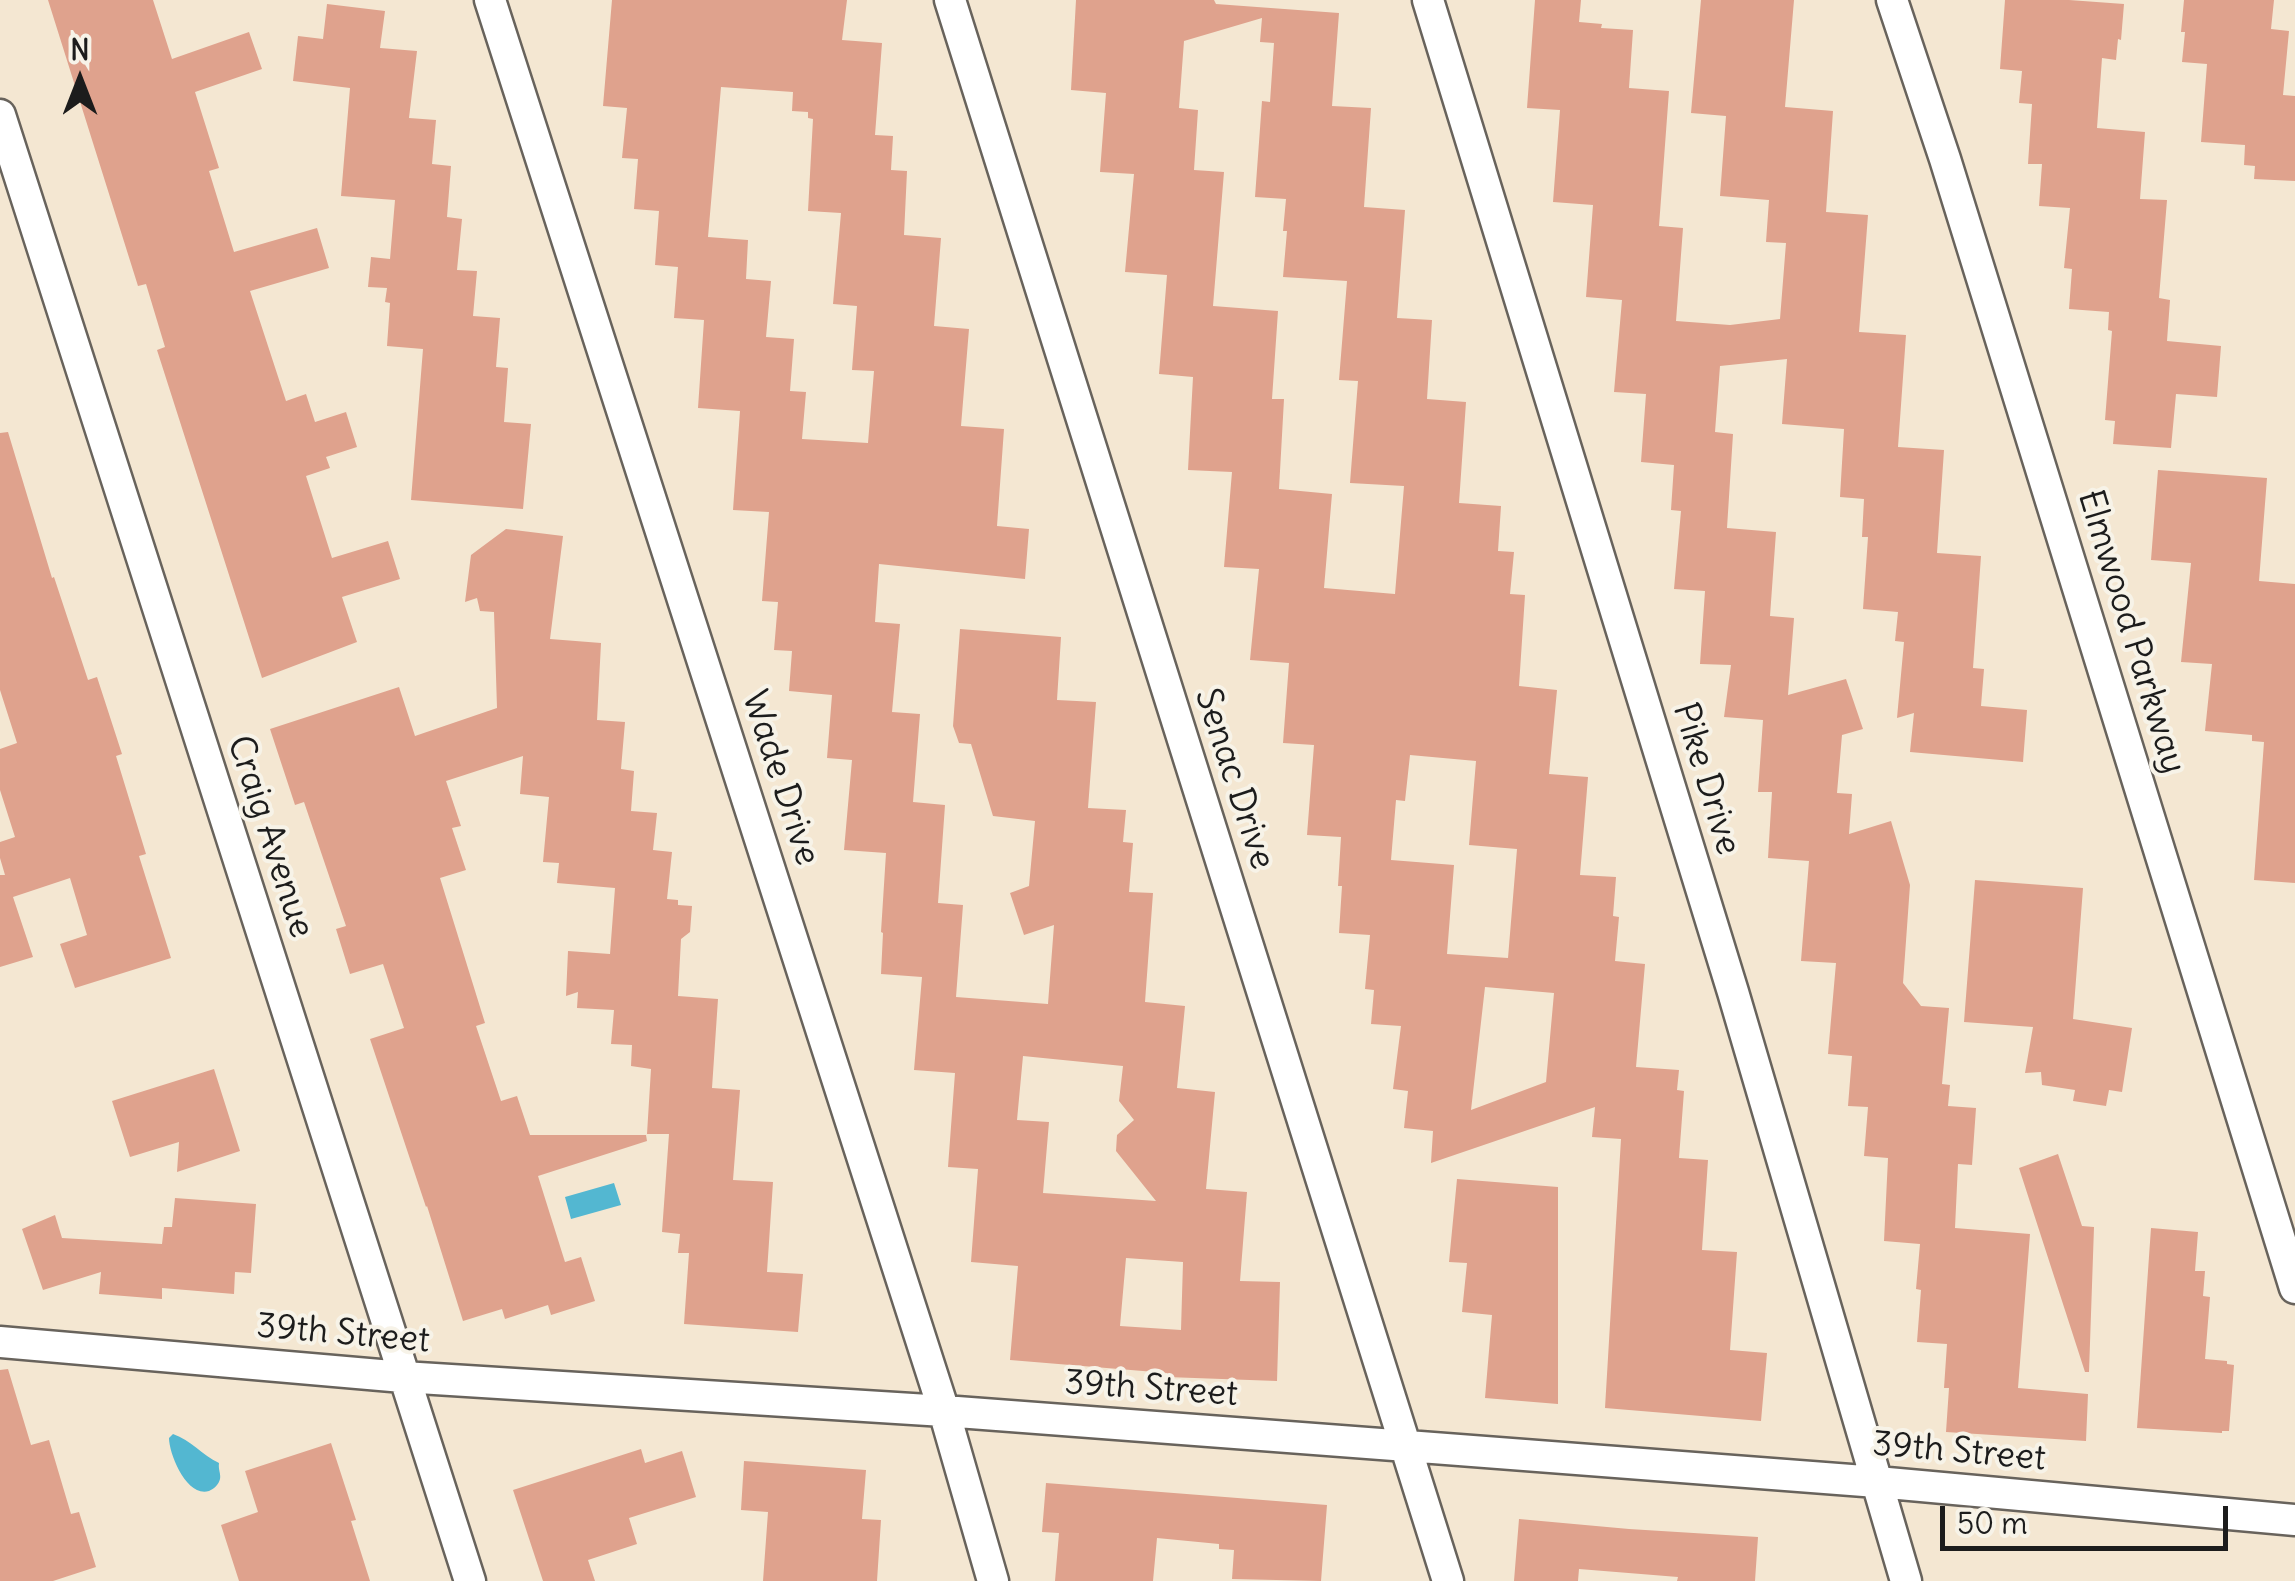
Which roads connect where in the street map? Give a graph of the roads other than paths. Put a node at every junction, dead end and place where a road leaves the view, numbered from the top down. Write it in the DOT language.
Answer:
graph roads {
  1 [pos="490,0"];
  2 [pos="950,0"];
  3 [pos="1428,0"];
  4 [pos="1892,0"];
  5 [pos="0,114"];
  6 [pos="2295,1288"];
  7 [pos="0,1342"];
  8 [pos="404,1377"];
  9 [pos="944,1411"];
  10 [pos="1406,1446"];
  11 [pos="1877,1482"];
  12 [pos="2295,1520"];
  13 [pos="470,1581"];
  14 [pos="993,1581"];
  15 [pos="1448,1581"];
  16 [pos="1906,1581"];
  1 -- 9 [label="street, Wade Drive"];
  2 -- 10 [label="street, Senac Drive"];
  3 -- 11 [label="street, Pike Drive"];
  4 -- 6 [label="street, Elmwood Parkway"];
  5 -- 8 [label="street, Craig Avenue"];
  7 -- 8 [label="street, 39th Street"];
  8 -- 9 [label="street, 39th Street"];
  8 -- 13 [label="street, Craig Avenue"];
  9 -- 10 [label="street, 39th Street"];
  9 -- 14 [label="street, Wade Drive"];
  10 -- 11 [label="street, 39th Street"];
  10 -- 15 [label="street, Senac Drive"];
  11 -- 12 [label="street, 39th Street"];
  11 -- 16 [label="street, Pike Drive"];
}
